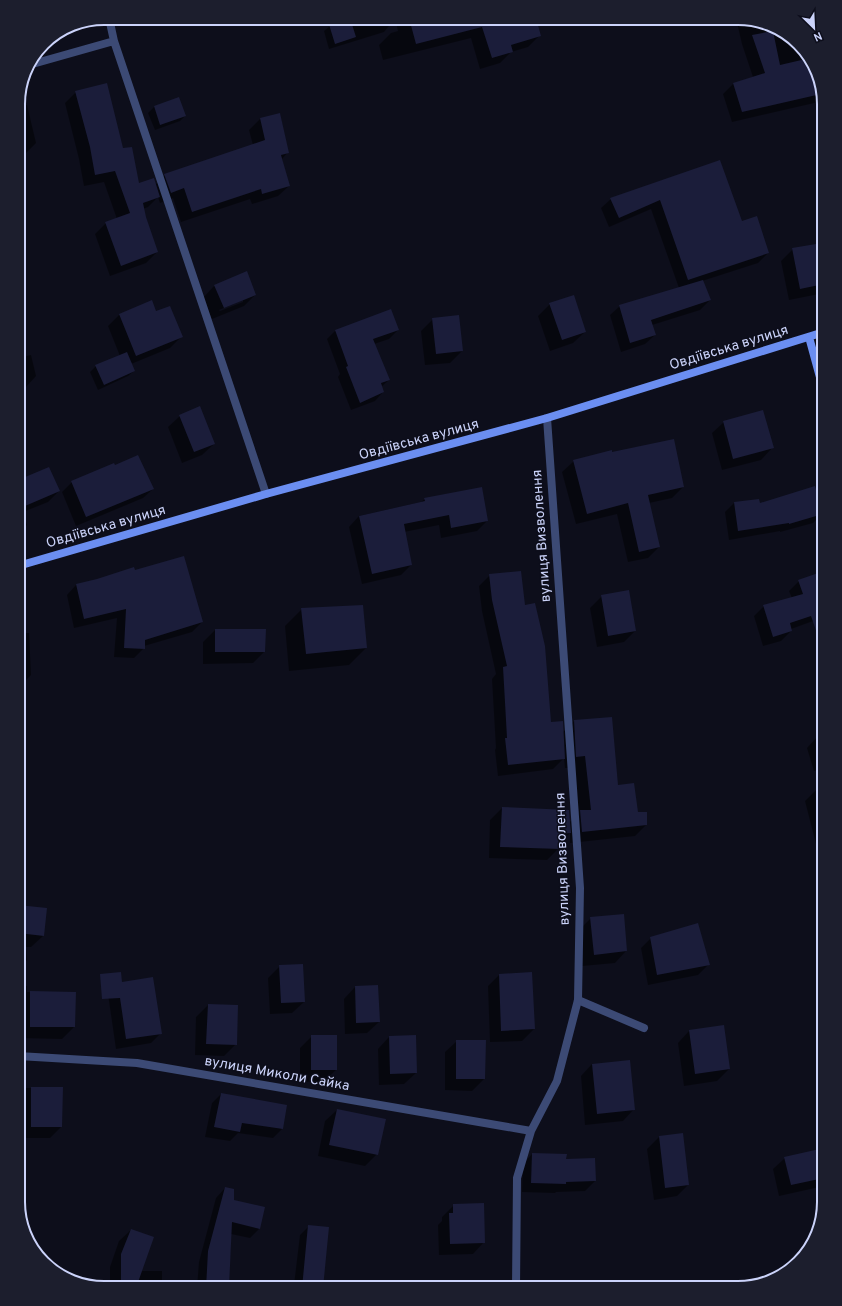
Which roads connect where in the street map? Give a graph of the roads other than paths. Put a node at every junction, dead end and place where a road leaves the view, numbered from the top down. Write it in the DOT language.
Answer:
graph roads {
  1 [pos="111,25"];
  2 [pos="114,41"];
  3 [pos="36,63"];
  4 [pos="817,334"];
  5 [pos="809,337"];
  6 [pos="817,366"];
  7 [pos="547,418"];
  8 [pos="266,494"];
  9 [pos="25,564"];
  10 [pos="578,1000"];
  11 [pos="644,1028"];
  12 [pos="25,1056"];
  13 [pos="531,1131"];
  14 [pos="516,1281"];
  1 -- 2 [label="street"];
  2 -- 3 [label="street"];
  2 -- 8 [label="street"];
  4 -- 5 [label="main road, Овдіївська вулиця"];
  5 -- 6 [label="main road"];
  5 -- 7 [label="main road, Овдіївська вулиця"];
  7 -- 8 [label="main road, Овдіївська вулиця"];
  7 -- 10 [label="street, вулиця Визволення"];
  8 -- 9 [label="main road, Овдіївська вулиця"];
  10 -- 11 [label="street"];
  10 -- 13 [label="street, вулиця Визволення"];
  12 -- 13 [label="street, вулиця Миколи Сайка"];
  13 -- 14 [label="street, вулиця Визволення"];
}
